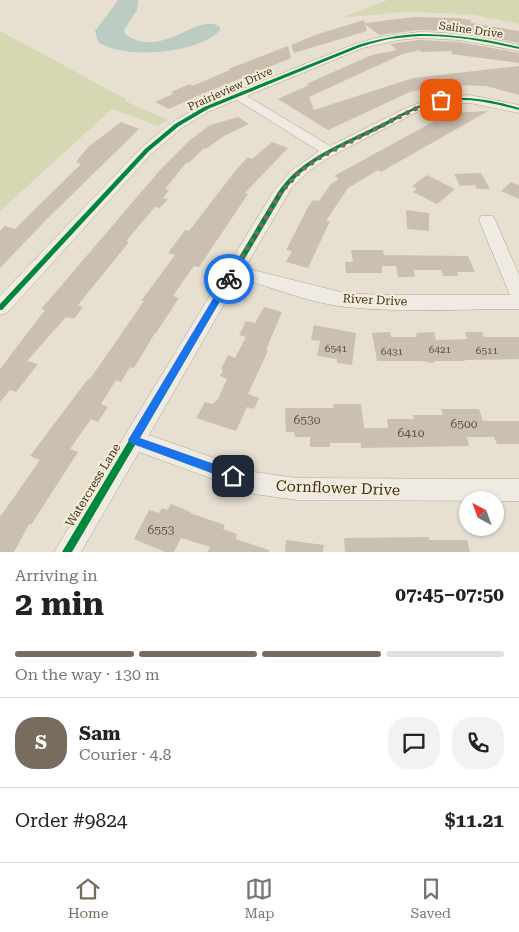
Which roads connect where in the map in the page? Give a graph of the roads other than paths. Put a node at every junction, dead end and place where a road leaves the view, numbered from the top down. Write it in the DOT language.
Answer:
graph roads {
  1 [pos="421,35"];
  2 [pos="519,48"];
  3 [pos="237,95"];
  4 [pos="519,109"];
  5 [pos="330,152"];
  6 [pos="487,220"];
  7 [pos="234,271"];
  8 [pos="519,295"];
  9 [pos="519,302"];
  10 [pos="0,308"];
  11 [pos="134,440"];
  12 [pos="519,490"];
  13 [pos="67,552"];
  1 -- 2 [label="street, Saline Drive"];
  1 -- 3 [label="street, Prairieview Drive"];
  3 -- 5 [label="street"];
  3 -- 10 [label="street, Prairieview Drive"];
  4 -- 5 [label="street, Watercress Lane"];
  5 -- 7 [label="street, Watercress Lane"];
  6 -- 8 [label="street"];
  7 -- 9 [label="street, River Drive"];
  7 -- 11 [label="street, Watercress Lane"];
  11 -- 12 [label="street, Cornflower Drive"];
  11 -- 13 [label="street, Watercress Lane"];
}
